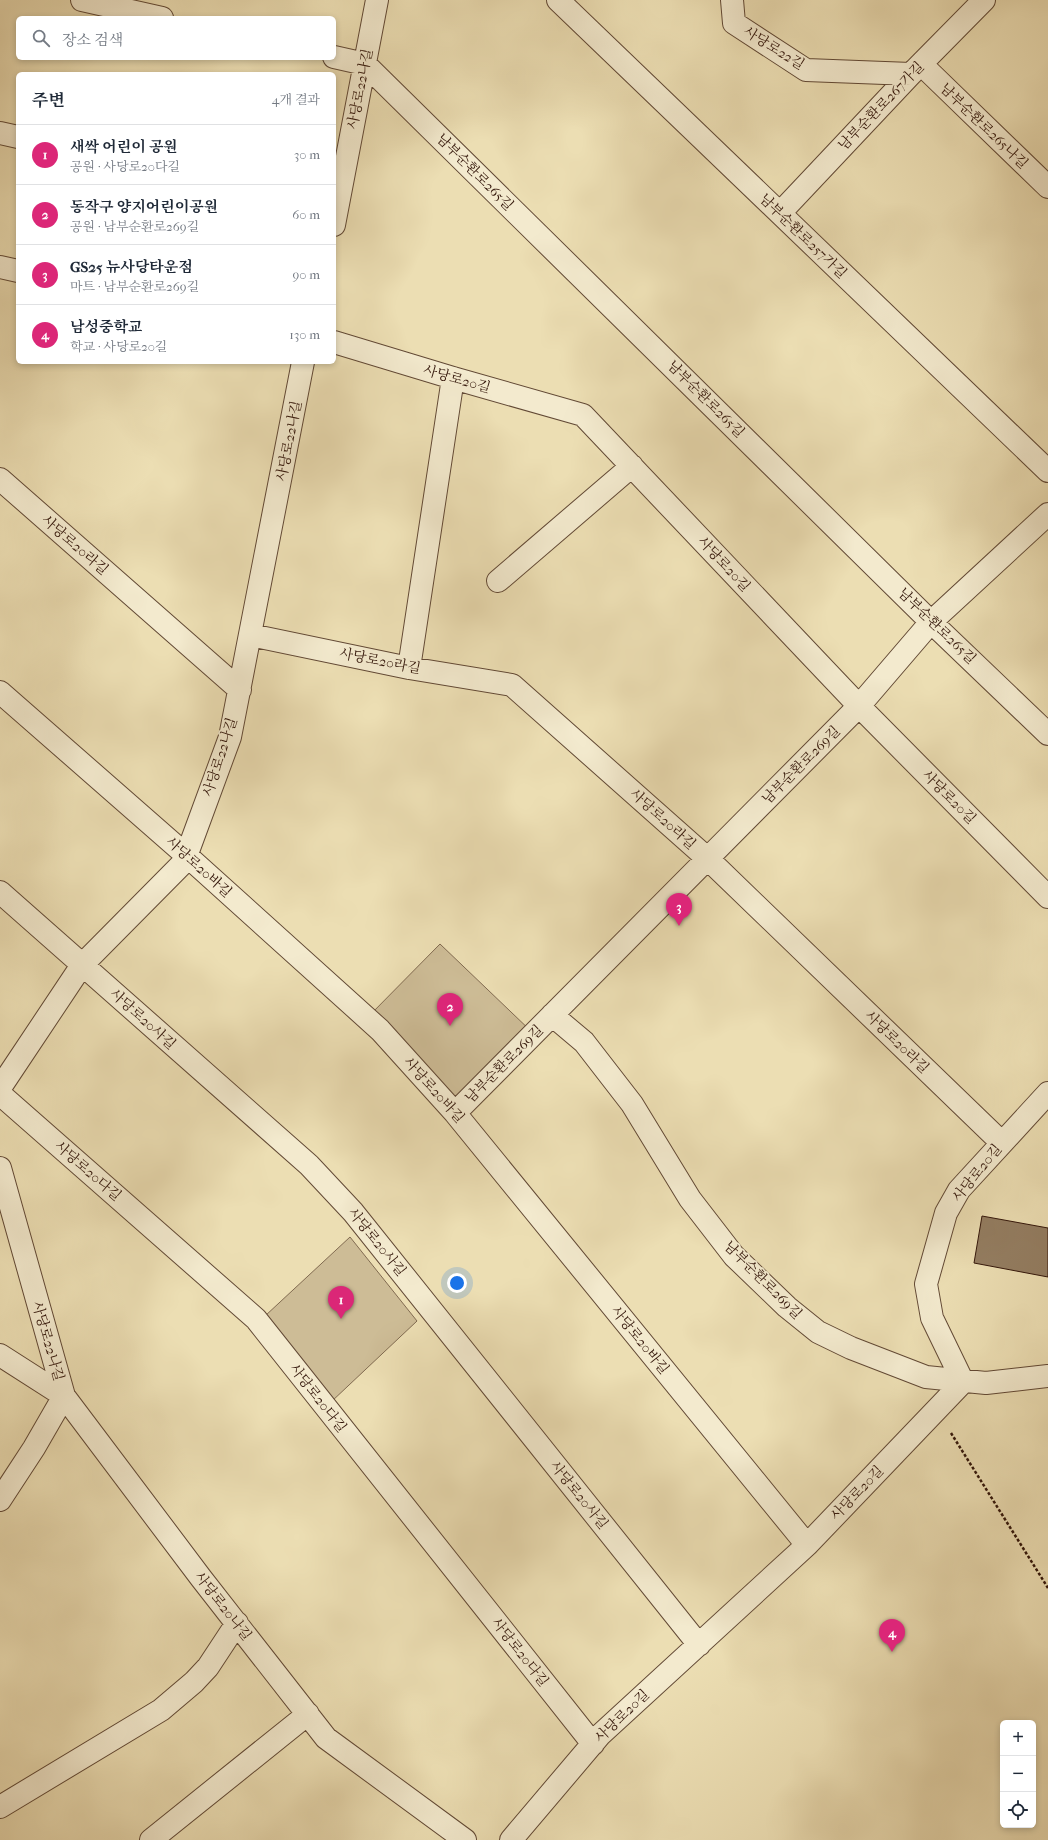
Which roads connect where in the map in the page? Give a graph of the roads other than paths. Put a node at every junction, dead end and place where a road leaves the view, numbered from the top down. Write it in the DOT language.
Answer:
graph roads {
  1 [pos="82,0"];
  2 [pos="377,0"];
  3 [pos="558,0"];
  4 [pos="732,0"];
  5 [pos="984,0"];
  6 [pos="153,16"];
  7 [pos="336,57"];
  8 [pos="365,64"];
  9 [pos="916,69"];
  10 [pos="0,133"];
  11 [pos="16,137"];
  12 [pos="1048,187"];
  13 [pos="336,207"];
  14 [pos="780,213"];
  15 [pos="0,267"];
  16 [pos="16,271"];
  17 [pos="336,343"];
  18 [pos="303,364"];
  19 [pos="453,378"];
  20 [pos="632,466"];
  21 [pos="1048,471"];
  22 [pos="0,479"];
  23 [pos="1048,514"];
  24 [pos="498,582"];
  25 [pos="931,622"];
  26 [pos="250,636"];
  27 [pos="409,668"];
  28 [pos="240,690"];
  29 [pos="0,692"];
  30 [pos="859,706"];
  31 [pos="1048,734"];
  32 [pos="186,855"];
  33 [pos="708,859"];
  34 [pos="0,892"];
  35 [pos="1048,897"];
  36 [pos="82,965"];
  37 [pos="552,1015"];
  38 [pos="0,1088"];
  39 [pos="1048,1093"];
  40 [pos="0,1094"];
  41 [pos="455,1113"];
  42 [pos="1001,1142"];
  43 [pos="0,1168"];
  44 [pos="0,1355"];
  45 [pos="1048,1376"];
  46 [pos="963,1382"];
  47 [pos="64,1396"];
  48 [pos="0,1500"];
  49 [pos="807,1545"];
  50 [pos="237,1623"];
  51 [pos="699,1645"];
  52 [pos="308,1714"];
  53 [pos="592,1744"];
  54 [pos="0,1807"];
  55 [pos="151,1840"];
  56 [pos="465,1840"];
  57 [pos="511,1840"];
  1 -- 6 [label="street"];
  2 -- 8 [label="street, 사당로22나길"];
  3 -- 14 [label="street, 남부순환로257가길"];
  4 -- 9 [label="street, 사당로22길"];
  5 -- 9 [label="street, 남부순환로267가길"];
  7 -- 8 [label="street"];
  8 -- 13 [label="street, 사당로22나길"];
  8 -- 25 [label="street, 남부순환로265길"];
  9 -- 12 [label="street, 남부순환로265나길"];
  9 -- 14 [label="street, 남부순환로267가길"];
  10 -- 11 [label="street"];
  14 -- 21 [label="street, 남부순환로257가길"];
  15 -- 16 [label="street"];
  17 -- 19 [label="street, 사당로20길"];
  18 -- 26 [label="street, 사당로22나길"];
  19 -- 20 [label="street, 사당로20길"];
  19 -- 27 [label="street"];
  20 -- 24 [label="street"];
  20 -- 30 [label="street, 사당로20길"];
  22 -- 28 [label="street, 사당로20라길"];
  23 -- 25 [label="street, 남부순환로269길"];
  25 -- 30 [label="street, 남부순환로269길"];
  25 -- 31 [label="street, 남부순환로265길"];
  26 -- 27 [label="street, 사당로20라길"];
  26 -- 28 [label="street, 사당로22나길"];
  27 -- 33 [label="street, 사당로20라길"];
  28 -- 32 [label="street, 사당로22나길"];
  29 -- 32 [label="street, 사당로20바길"];
  30 -- 33 [label="street, 남부순환로269길"];
  30 -- 35 [label="street, 사당로20길"];
  32 -- 36 [label="street, 사당로22나길"];
  32 -- 41 [label="street, 사당로20바길"];
  33 -- 37 [label="street, 남부순환로269길"];
  33 -- 42 [label="street, 사당로20라길"];
  34 -- 36 [label="street, 사당로20사길"];
  36 -- 38 [label="street, 사당로22나길"];
  36 -- 51 [label="street, 사당로20사길"];
  37 -- 41 [label="street, 남부순환로269길"];
  37 -- 46 [label="street, 남부순환로269길"];
  39 -- 42 [label="street, 사당로20길"];
  40 -- 53 [label="street, 사당로20다길"];
  41 -- 49 [label="street, 사당로20바길"];
  42 -- 46 [label="street, 사당로20길"];
  43 -- 47 [label="street, 사당로22나길"];
  44 -- 47 [label="street, 사당로20나길"];
  45 -- 46 [label="street, 남부순환로269길"];
  46 -- 49 [label="street, 사당로20길"];
  47 -- 48 [label="street, 사당로22나길"];
  47 -- 50 [label="street, 사당로20나길"];
  49 -- 51 [label="street, 사당로20길"];
  50 -- 52 [label="street, 사당로20나길"];
  50 -- 54 [label="street"];
  51 -- 53 [label="street, 사당로20길"];
  52 -- 55 [label="street"];
  52 -- 56 [label="street, 사당로20나길"];
  53 -- 57 [label="street, 사당로20길"];
}
